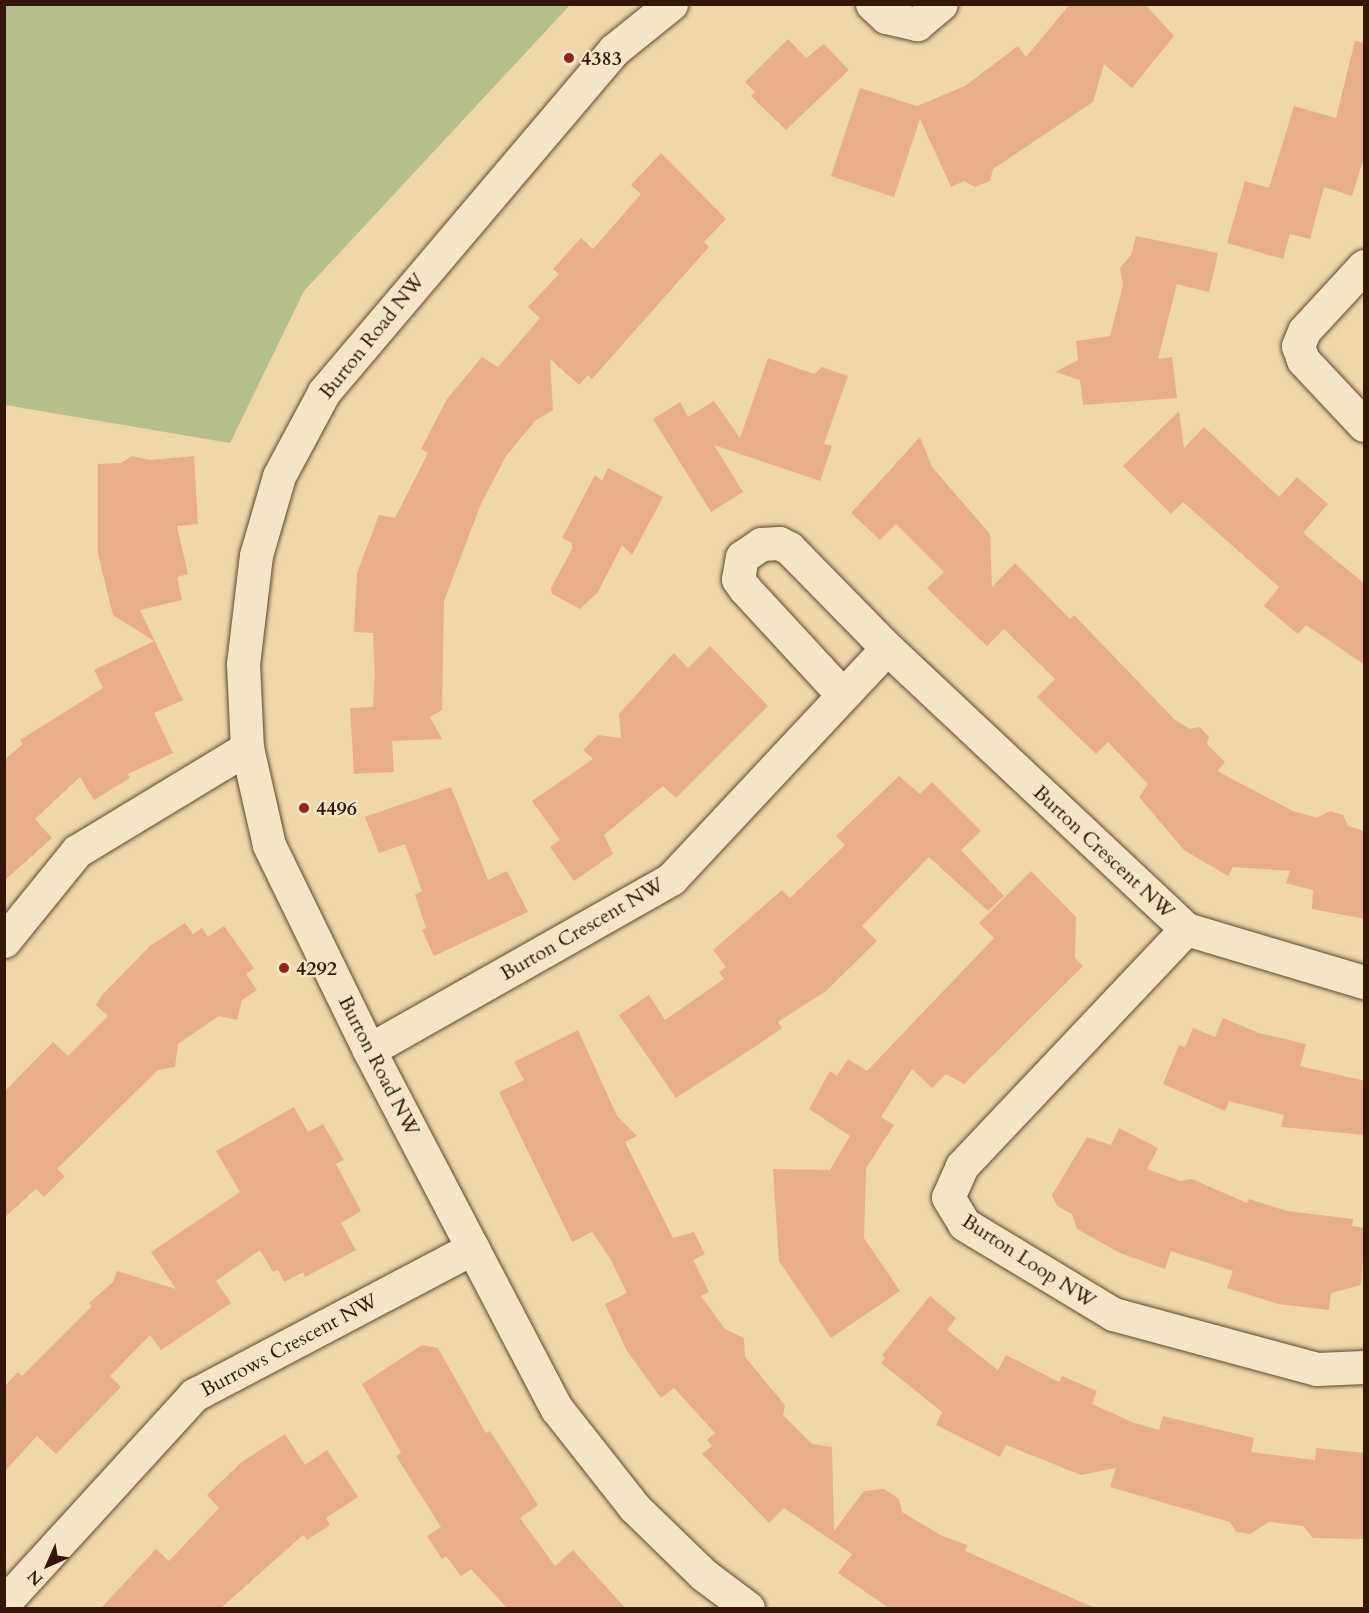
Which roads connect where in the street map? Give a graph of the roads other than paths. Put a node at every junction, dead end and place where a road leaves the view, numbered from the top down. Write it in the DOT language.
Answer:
graph roads {
  1 [pos="671,4"];
  2 [pos="872,4"];
  3 [pos="941,4"];
  4 [pos="1365,266"];
  5 [pos="1362,429"];
  6 [pos="887,648"];
  7 [pos="841,693"];
  8 [pos="247,748"];
  9 [pos="1186,929"];
  10 [pos="4,940"];
  11 [pos="1365,982"];
  12 [pos="369,1050"];
  13 [pos="473,1248"];
  14 [pos="1365,1367"];
  15 [pos="4,1603"];
  16 [pos="748,1608"];
  1 -- 8 [label="street, Burton Road NW"];
  2 -- 3 [label="street"];
  4 -- 5 [label="street"];
  6 -- 7 [label="street, Burton Crescent NW"];
  6 -- 7 [label="street, Burton Crescent NW"];
  6 -- 9 [label="street, Burton Crescent NW"];
  7 -- 12 [label="street, Burton Crescent NW"];
  8 -- 10 [label="street"];
  8 -- 12 [label="street, Burton Road NW"];
  9 -- 11 [label="street, Burton Crescent NW"];
  9 -- 14 [label="street, Burton Loop NW"];
  12 -- 13 [label="street, Burton Road NW"];
  13 -- 15 [label="street, Burrows Crescent NW"];
  13 -- 16 [label="street, Burton Road NW"];
}
